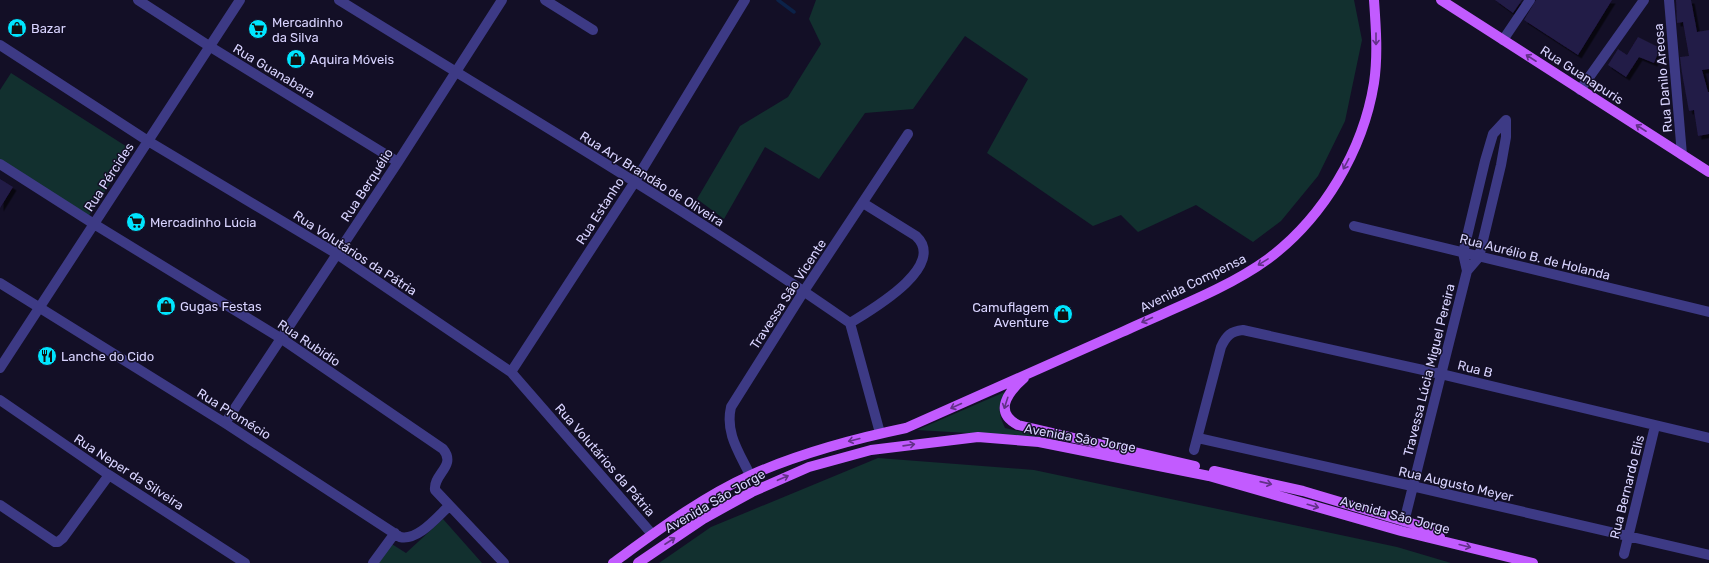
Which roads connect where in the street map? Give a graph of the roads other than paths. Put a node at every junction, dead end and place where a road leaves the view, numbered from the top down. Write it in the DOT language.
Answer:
graph roads {
  1 [pos="138,0"];
  2 [pos="240,0"];
  3 [pos="339,0"];
  4 [pos="502,0"];
  5 [pos="545,0"];
  6 [pos="745,0"];
  7 [pos="1374,0"];
  8 [pos="1441,0"];
  9 [pos="1530,0"];
  10 [pos="1644,0"];
  11 [pos="1669,0"];
  12 [pos="594,30"];
  13 [pos="1503,40"];
  14 [pos="0,45"];
  15 [pos="209,46"];
  16 [pos="455,72"];
  17 [pos="1580,90"];
  18 [pos="908,134"];
  19 [pos="148,141"];
  20 [pos="1682,155"];
  21 [pos="398,162"];
  22 [pos="0,164"];
  23 [pos="1709,172"];
  24 [pos="634,182"];
  25 [pos="863,203"];
  26 [pos="94,224"];
  27 [pos="1354,226"];
  28 [pos="1463,253"];
  29 [pos="337,254"];
  30 [pos="1479,257"];
  31 [pos="1467,271"];
  32 [pos="0,283"];
  33 [pos="804,291"];
  34 [pos="40,307"];
  35 [pos="1709,312"];
  36 [pos="850,323"];
  37 [pos="282,339"];
  38 [pos="0,368"];
  39 [pos="511,372"];
  40 [pos="1030,373"];
  41 [pos="1441,374"];
  42 [pos="0,400"];
  43 [pos="225,423"];
  44 [pos="1655,426"];
  45 [pos="906,428"];
  46 [pos="880,433"];
  47 [pos="1198,438"];
  48 [pos="1709,438"];
  49 [pos="1194,450"];
  50 [pos="750,475"];
  51 [pos="109,476"];
  52 [pos="1412,486"];
  53 [pos="0,505"];
  54 [pos="449,506"];
  55 [pos="1404,522"];
  56 [pos="395,533"];
  57 [pos="652,534"];
  58 [pos="1628,538"];
  59 [pos="1449,543"];
  60 [pos="1624,554"];
  61 [pos="1709,556"];
  62 [pos="245,563"];
  63 [pos="373,563"];
  64 [pos="504,563"];
  65 [pos="613,563"];
  66 [pos="638,563"];
  67 [pos="1533,563"];
  1 -- 15 [label="street, Rua Guanabara"];
  2 -- 15 [label="street, Rua Pércides"];
  3 -- 16 [label="street, Rua Ary Brandão de Oliveira"];
  4 -- 16 [label="street, Rua Berquélio"];
  5 -- 12 [label="street"];
  6 -- 24 [label="street, Rua Estanho"];
  7 -- 40 [label="main road, Avenida Compensa, one-way"];
  8 -- 13 [label="main road, Rua Guanapuris"];
  9 -- 13 [label="street"];
  10 -- 17 [label="street"];
  11 -- 20 [label="street, Rua Danilo Areosa"];
  17 -- 13 [label="main road, Rua Guanapuris, one-way"];
  14 -- 19 [label="street, Rua Volutários da Pátria"];
  15 -- 19 [label="street, Rua Pércides"];
  15 -- 21 [label="street, Rua Guanabara"];
  16 -- 21 [label="street, Rua Berquélio"];
  16 -- 24 [label="street, Rua Ary Brandão de Oliveira"];
  20 -- 17 [label="main road, Rua Guanapuris, one-way"];
  18 -- 25 [label="street, Travessa São Vicente"];
  19 -- 26 [label="street, Rua Pércides"];
  19 -- 29 [label="street, Rua Volutários da Pátria"];
  20 -- 23 [label="main road, Rua Guanapuris"];
  21 -- 29 [label="street, Rua Berquélio"];
  22 -- 26 [label="street, Rua Rubidio"];
  24 -- 33 [label="street, Rua Ary Brandão de Oliveira"];
  24 -- 39 [label="street, Rua Estanho"];
  25 -- 33 [label="street, Travessa São Vicente"];
  25 -- 36 [label="street"];
  26 -- 34 [label="street, Rua Pércides"];
  26 -- 37 [label="street, Rua Rubidio"];
  27 -- 28 [label="street, Rua Aurélio B. de Holanda"];
  28 -- 30 [label="street, Rua Aurélio B. de Holanda"];
  28 -- 30 [label="street, Travessa Lúcia Miguel Pereira"];
  28 -- 31 [label="street, Travessa Lúcia Miguel Pereira"];
  29 -- 37 [label="street, Rua Berquélio"];
  29 -- 39 [label="street, Rua Volutários da Pátria"];
  30 -- 31 [label="street, Travessa Lúcia Miguel Pereira"];
  30 -- 35 [label="street, Rua Aurélio B. de Holanda"];
  31 -- 41 [label="street, Travessa Lúcia Miguel Pereira"];
  32 -- 34 [label="street, Rua Promécio"];
  33 -- 36 [label="street, Rua Ary Brandão de Oliveira"];
  33 -- 50 [label="street, Travessa São Vicente"];
  34 -- 38 [label="street, Rua Pércides"];
  34 -- 43 [label="street, Rua Promécio"];
  36 -- 46 [label="street"];
  37 -- 43 [label="street, Rua Berquélio"];
  37 -- 54 [label="street, Rua Rubidio"];
  39 -- 57 [label="street, Rua Volutários da Pátria"];
  40 -- 45 [label="main road, Avenida Compensa, one-way"];
  40 -- 55 [label="main road, one-way"];
  41 -- 44 [label="street, Rua B"];
  41 -- 47 [label="street, Rua B"];
  41 -- 52 [label="street, Travessa Lúcia Miguel Pereira"];
  42 -- 51 [label="street, Rua Neper da Silveira"];
  43 -- 56 [label="street, Rua Promécio"];
  44 -- 48 [label="street, Rua B"];
  44 -- 58 [label="street, Rua Bernardo Elis"];
  45 -- 46 [label="main road, Avenida São Jorge"];
  46 -- 50 [label="main road, Avenida São Jorge, one-way"];
  47 -- 49 [label="street"];
  47 -- 52 [label="street, Rua Augusto Meyer"];
  50 -- 57 [label="main road, Avenida São Jorge"];
  51 -- 53 [label="street"];
  51 -- 62 [label="street, Rua Neper da Silveira"];
  52 -- 55 [label="street, Travessa Lúcia Miguel Pereira"];
  52 -- 58 [label="street, Rua Augusto Meyer"];
  54 -- 56 [label="street, Rua Promécio"];
  54 -- 64 [label="street"];
  55 -- 59 [label="main road"];
  56 -- 63 [label="street"];
  57 -- 65 [label="main road, Avenida São Jorge"];
  58 -- 60 [label="street, Rua Bernardo Elis"];
  58 -- 61 [label="street, Rua Augusto Meyer"];
  66 -- 59 [label="main road, Avenida São Jorge, one-way"];
  59 -- 67 [label="main road, Avenida São Jorge, one-way"];
}
